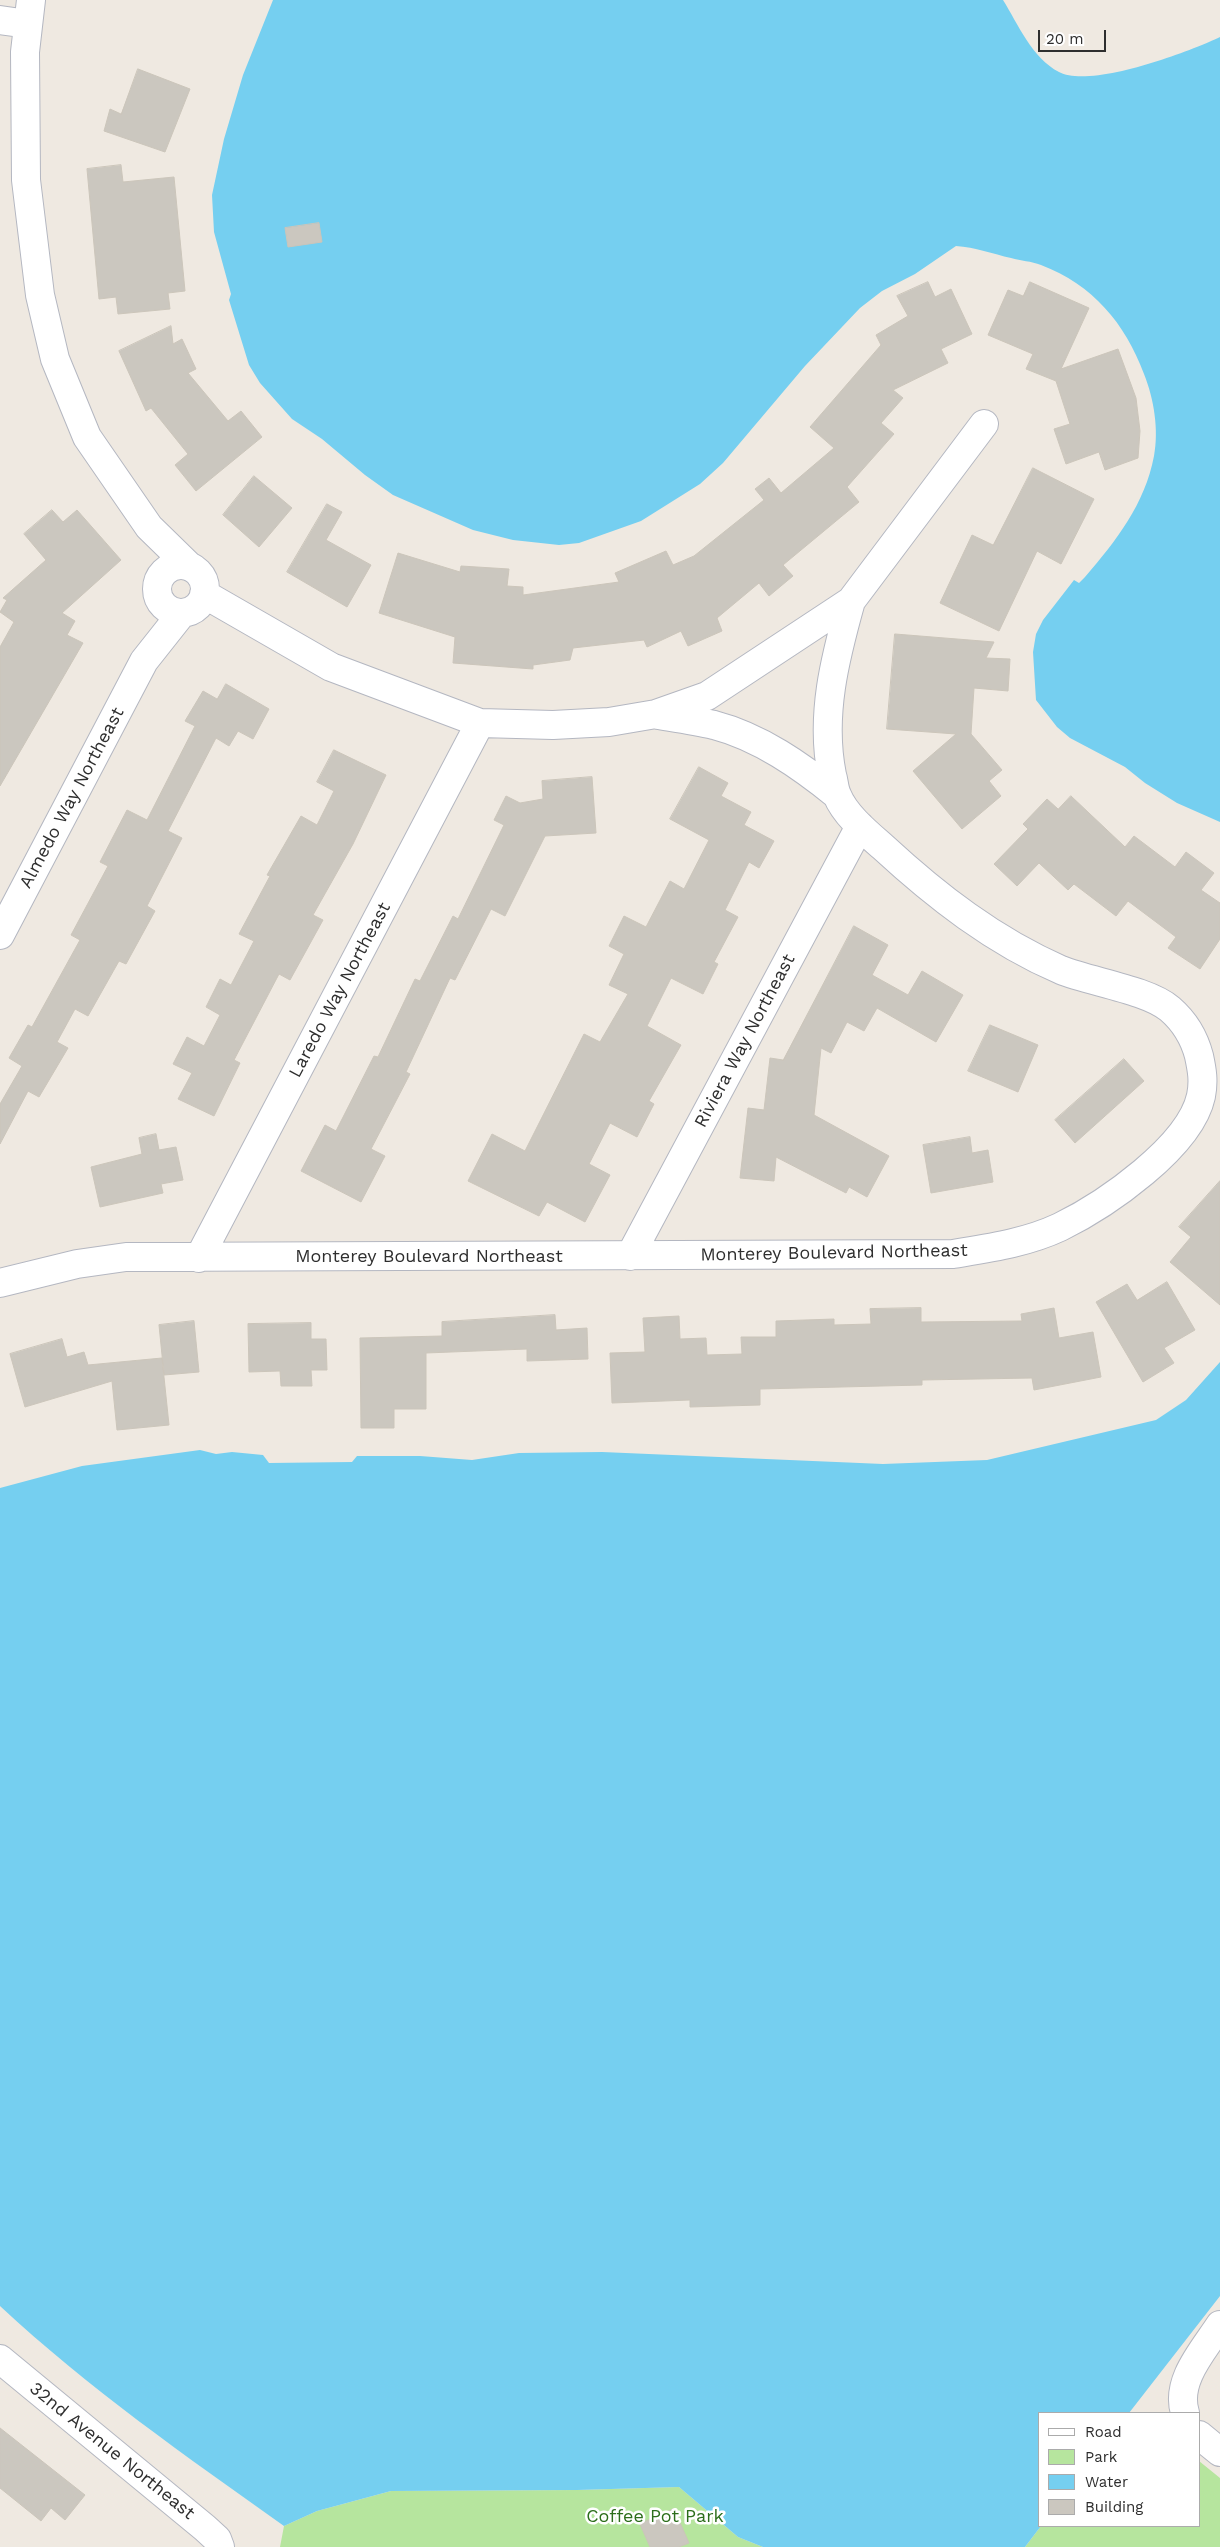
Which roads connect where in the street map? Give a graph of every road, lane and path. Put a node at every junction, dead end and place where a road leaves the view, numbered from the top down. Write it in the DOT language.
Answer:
graph roads {
  1 [pos="30,12"];
  2 [pos="0,20"];
  3 [pos="984,424"];
  4 [pos="149,527"];
  5 [pos="190,567"];
  6 [pos="161,586"];
  7 [pos="204,594"];
  8 [pos="851,601"];
  9 [pos="182,613"];
  10 [pos="144,661"];
  11 [pos="656,714"];
  12 [pos="480,723"];
  13 [pos="837,795"];
  14 [pos="860,826"];
  15 [pos="0,935"];
  16 [pos="630,1256"];
  17 [pos="199,1258"];
  18 [pos="0,1283"];
  19 [pos="1220,2325"];
  20 [pos="0,2359"];
  21 [pos="1185,2412"];
  22 [pos="1200,2436"];
  23 [pos="1220,2452"];
  24 [pos="220,2547"];
  1 -- 2 [label="street"];
  1 -- 4 [label="street"];
  3 -- 8 [label="street"];
  4 -- 5 [label="street"];
  4 -- 6 [label="street"];
  5 -- 6 [label="street"];
  5 -- 7 [label="street"];
  6 -- 9 [label="street"];
  6 -- 10 [label="street, Almedo Way Northeast"];
  7 -- 9 [label="street"];
  7 -- 12 [label="street, Monterey Boulevard Northeast"];
  8 -- 11 [label="street, Monterey Boulevard Northeast"];
  8 -- 13 [label="street, Monterey Boulevard Northeast"];
  9 -- 10 [label="street, Almedo Way Northeast"];
  10 -- 15 [label="street, Almedo Way Northeast"];
  11 -- 12 [label="street, Monterey Boulevard Northeast"];
  11 -- 13 [label="street, Monterey Boulevard Northeast"];
  12 -- 17 [label="street, Laredo Way Northeast"];
  13 -- 14 [label="street, Monterey Boulevard Northeast"];
  14 -- 16 [label="street, Riviera Way Northeast"];
  14 -- 16 [label="street, Monterey Boulevard Northeast"];
  16 -- 17 [label="street, Monterey Boulevard Northeast"];
  17 -- 18 [label="street, Monterey Boulevard Northeast"];
  19 -- 21 [label="street"];
  20 -- 24 [label="street, 32nd Avenue Northeast"];
  22 -- 23 [label="street"];
}
